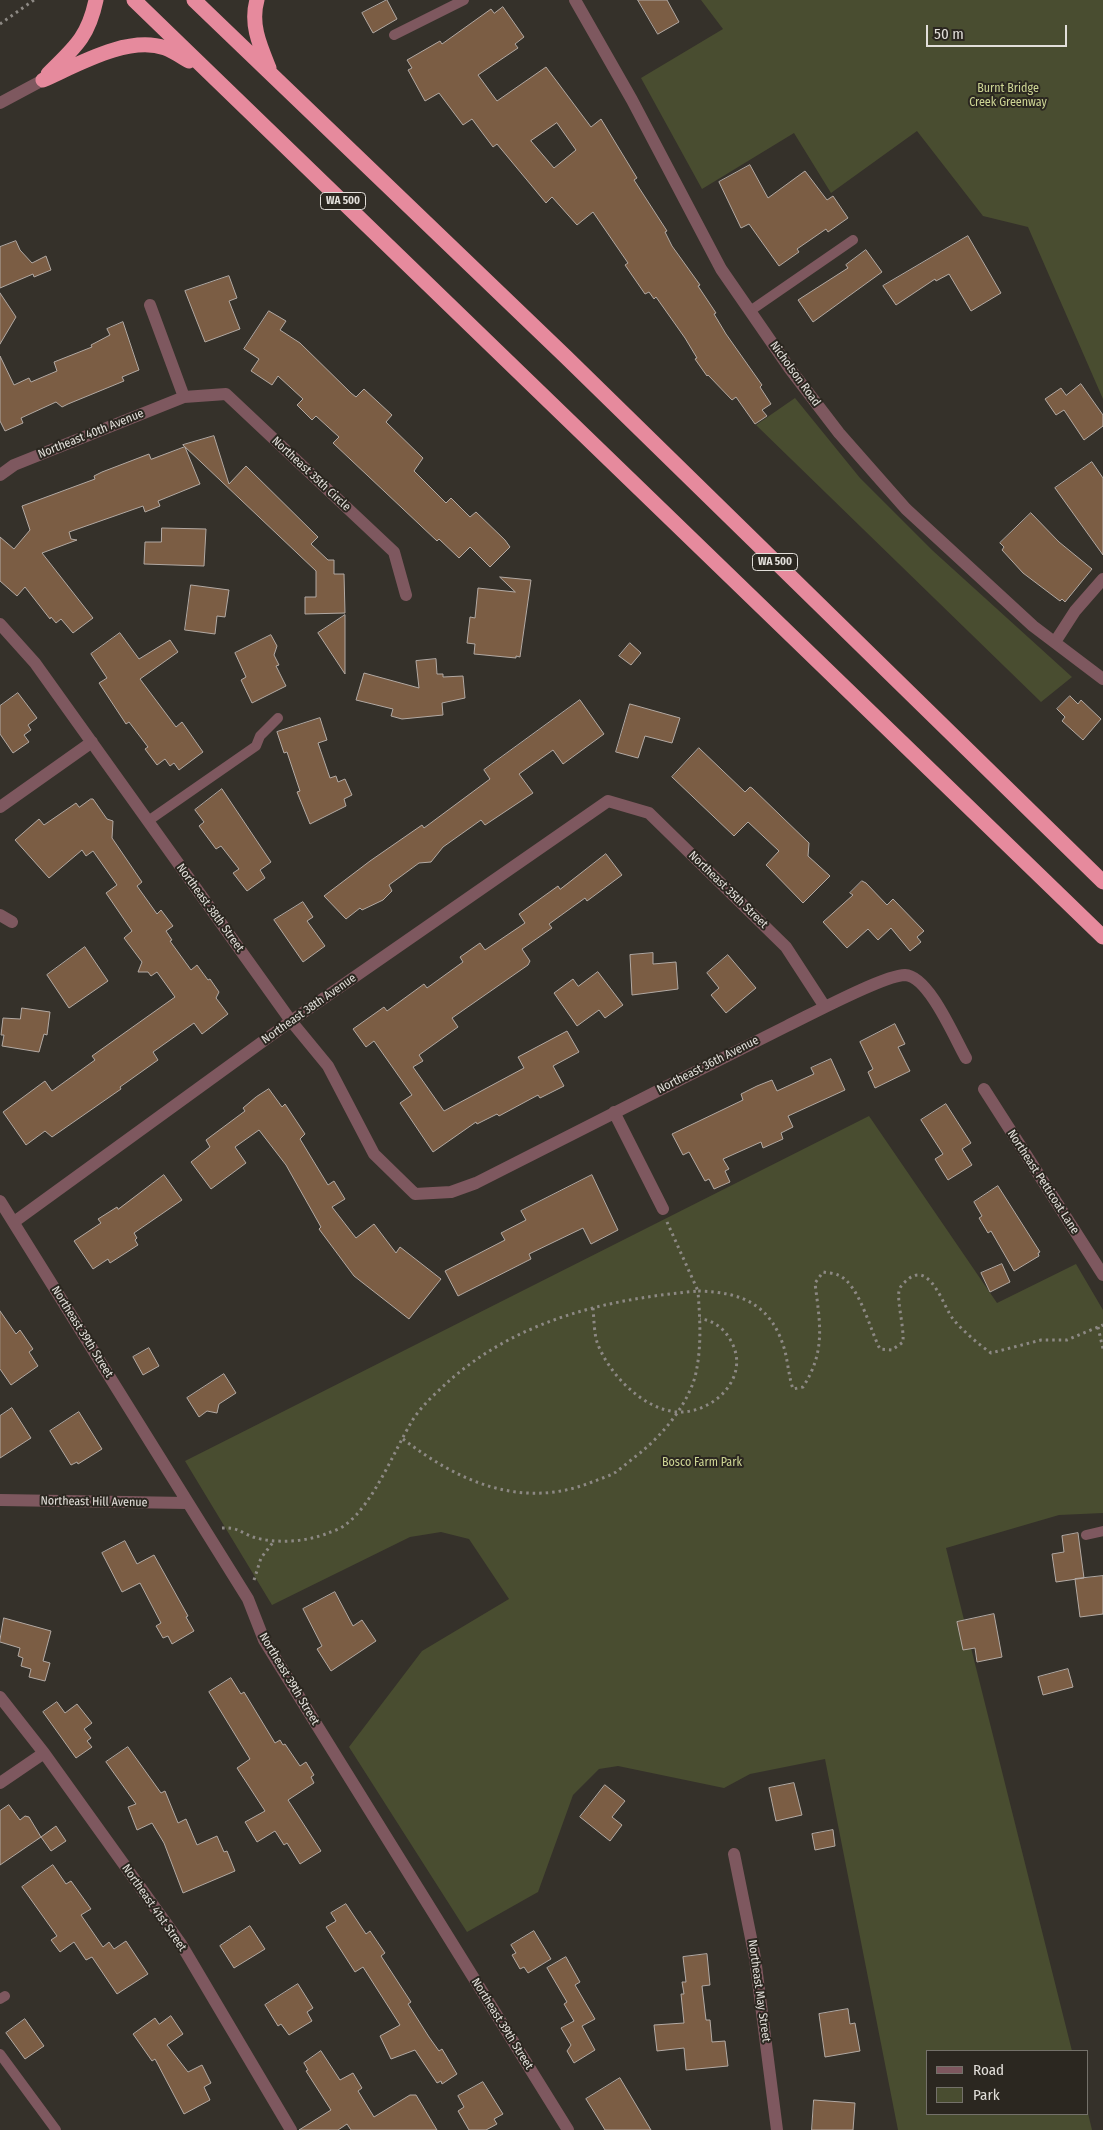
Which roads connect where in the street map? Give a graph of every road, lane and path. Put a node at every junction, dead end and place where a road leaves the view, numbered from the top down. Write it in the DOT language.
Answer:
graph roads {
  1 [pos="34,0"];
  2 [pos="96,0"];
  3 [pos="134,0"];
  4 [pos="194,0"];
  5 [pos="257,0"];
  6 [pos="464,0"];
  7 [pos="575,0"];
  8 [pos="0,24"];
  9 [pos="394,34"];
  10 [pos="203,68"];
  11 [pos="272,74"];
  12 [pos="43,80"];
  13 [pos="0,104"];
  14 [pos="853,240"];
  15 [pos="150,305"];
  16 [pos="750,311"];
  17 [pos="184,396"];
  18 [pos="0,475"];
  19 [pos="1103,579"];
  20 [pos="406,595"];
  21 [pos="0,624"];
  22 [pos="1055,642"];
  23 [pos="1103,679"];
  24 [pos="278,718"];
  25 [pos="92,742"];
  26 [pos="608,801"];
  27 [pos="0,808"];
  28 [pos="148,821"];
  29 [pos="1103,882"];
  30 [pos="0,915"];
  31 [pos="12,922"];
  32 [pos="1103,937"];
  33 [pos="825,1007"];
  34 [pos="291,1021"];
  35 [pos="966,1058"];
  36 [pos="984,1089"];
  37 [pos="614,1112"];
  38 [pos="415,1194"];
  39 [pos="0,1201"];
  40 [pos="663,1209"];
  41 [pos="14,1222"];
  42 [pos="1103,1275"];
  43 [pos="698,1291"];
  44 [pos="593,1308"];
  45 [pos="700,1319"];
  46 [pos="1103,1324"];
  47 [pos="1098,1327"];
  48 [pos="1103,1349"];
  49 [pos="677,1412"];
  50 [pos="403,1439"];
  51 [pos="0,1500"];
  52 [pos="187,1503"];
  53 [pos="204,1529"];
  54 [pos="1103,1531"];
  55 [pos="1086,1535"];
  56 [pos="274,1541"];
  57 [pos="248,1599"];
  58 [pos="0,1697"];
  59 [pos="44,1753"];
  60 [pos="0,1783"];
  61 [pos="734,1854"];
  62 [pos="0,2054"];
  63 [pos="56,2130"];
  64 [pos="291,2130"];
  65 [pos="568,2130"];
  66 [pos="777,2130"];
  1 -- 8 [label="path"];
  2 -- 12 [label="highway"];
  3 -- 10 [label="highway, WA 500"];
  4 -- 11 [label="highway, WA 500"];
  5 -- 11 [label="highway"];
  6 -- 9 [label="lane"];
  7 -- 16 [label="street, Nicholson Road"];
  10 -- 12 [label="highway"];
  10 -- 32 [label="highway, WA 500"];
  11 -- 29 [label="highway, WA 500"];
  12 -- 13 [label="street"];
  14 -- 16 [label="lane"];
  15 -- 17 [label="street"];
  16 -- 22 [label="street, Nicholson Road"];
  17 -- 18 [label="street, Northeast 40th Avenue"];
  17 -- 20 [label="street, Northeast 35th Circle"];
  19 -- 22 [label="street"];
  21 -- 25 [label="street, Northeast 38th Street"];
  22 -- 23 [label="street, Nicholson Road"];
  24 -- 28 [label="lane"];
  25 -- 27 [label="street"];
  25 -- 28 [label="street, Northeast 38th Street"];
  26 -- 33 [label="street, Northeast 35th Street"];
  26 -- 34 [label="street, Northeast 38th Avenue"];
  28 -- 34 [label="street, Northeast 38th Street"];
  30 -- 31 [label="street"];
  33 -- 35 [label="street, Northeast 36th Avenue"];
  33 -- 37 [label="street, Northeast 36th Avenue"];
  34 -- 38 [label="street, Northeast 38th Street"];
  34 -- 41 [label="street, Northeast 38th Avenue"];
  36 -- 42 [label="street, Northeast Petticoat Lane"];
  37 -- 38 [label="street, Northeast 36th Avenue"];
  37 -- 40 [label="street"];
  39 -- 41 [label="street, Northeast 39th Street"];
  40 -- 43 [label="path"];
  41 -- 52 [label="street, Northeast 39th Street"];
  43 -- 44 [label="path"];
  43 -- 45 [label="path"];
  43 -- 47 [label="path"];
  44 -- 49 [label="path"];
  44 -- 50 [label="path"];
  45 -- 49 [label="path"];
  45 -- 49 [label="path"];
  46 -- 47 [label="path"];
  47 -- 48 [label="path"];
  49 -- 50 [label="path"];
  50 -- 56 [label="path"];
  51 -- 52 [label="street, Northeast Hill Avenue"];
  52 -- 53 [label="street, Northeast 39th Street"];
  53 -- 56 [label="path"];
  53 -- 57 [label="street, Northeast 39th Street"];
  54 -- 55 [label="lane"];
  56 -- 57 [label="path"];
  57 -- 65 [label="street, Northeast 39th Street"];
  58 -- 59 [label="street, Northeast 41st Street"];
  59 -- 60 [label="street"];
  59 -- 64 [label="street, Northeast 41st Street"];
  61 -- 66 [label="street, Northeast May Street"];
  62 -- 63 [label="lane"];
}
